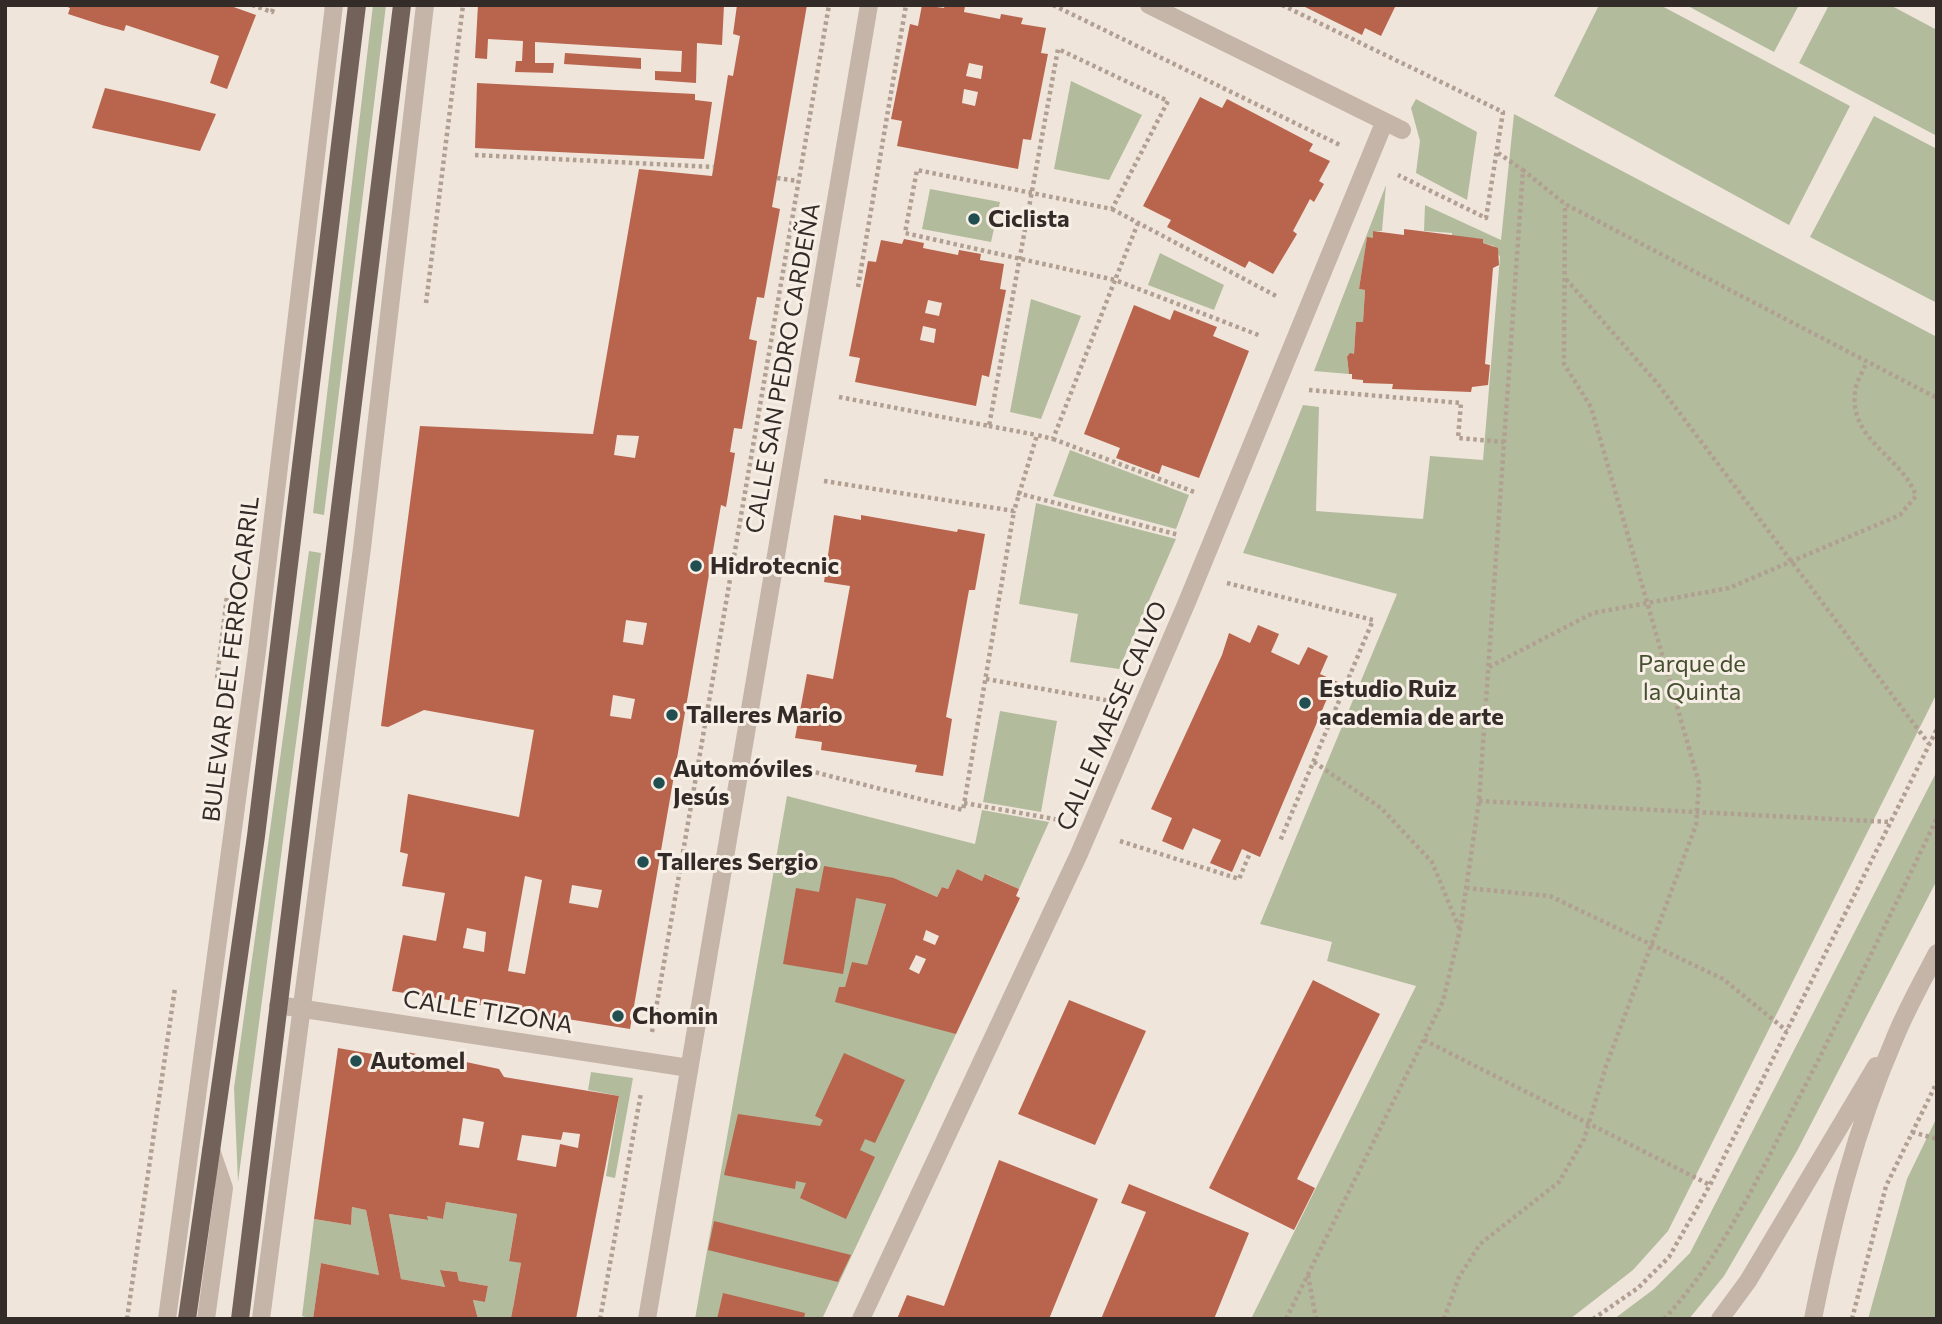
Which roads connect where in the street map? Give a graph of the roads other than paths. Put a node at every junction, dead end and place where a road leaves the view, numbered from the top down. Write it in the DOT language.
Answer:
graph roads {
  1 [pos="334,5"];
  2 [pos="357,5"];
  3 [pos="402,5"];
  4 [pos="425,5"];
  5 [pos="869,5"];
  6 [pos="1149,5"];
  7 [pos="1384,123"];
  8 [pos="1402,130"];
  9 [pos="1937,953"];
  10 [pos="278,1005"];
  11 [pos="302,1008"];
  12 [pos="1894,1039"];
  13 [pos="689,1068"];
  14 [pos="211,1150"];
  15 [pos="167,1319"];
  16 [pos="187,1319"];
  17 [pos="206,1319"];
  18 [pos="240,1319"];
  19 [pos="261,1319"];
  20 [pos="647,1319"];
  21 [pos="861,1319"];
  22 [pos="1720,1319"];
  23 [pos="1813,1319"];
  1 -- 15 [label="street, BULEVAR DEL FERROCARRIL"];
  2 -- 14 [label="main road, BULEVAR DEL FERROCARRIL"];
  3 -- 10 [label="main road"];
  4 -- 11 [label="street"];
  5 -- 13 [label="street, CALLE SAN PEDRO CARDEÑA"];
  6 -- 7 [label="street"];
  7 -- 8 [label="street"];
  7 -- 21 [label="street, CALLE MAESE CALVO"];
  9 -- 12 [label="street"];
  10 -- 11 [label="street, CALLE TIZONA"];
  10 -- 18 [label="main road"];
  11 -- 13 [label="street, CALLE TIZONA"];
  11 -- 19 [label="street"];
  12 -- 22 [label="street"];
  12 -- 23 [label="street"];
  13 -- 20 [label="street, CALLE SAN PEDRO CARDEÑA"];
  14 -- 16 [label="main road, BULEVAR DEL FERROCARRIL"];
  14 -- 17 [label="street, BULEVAR DEL FERROCARRIL"];
}
